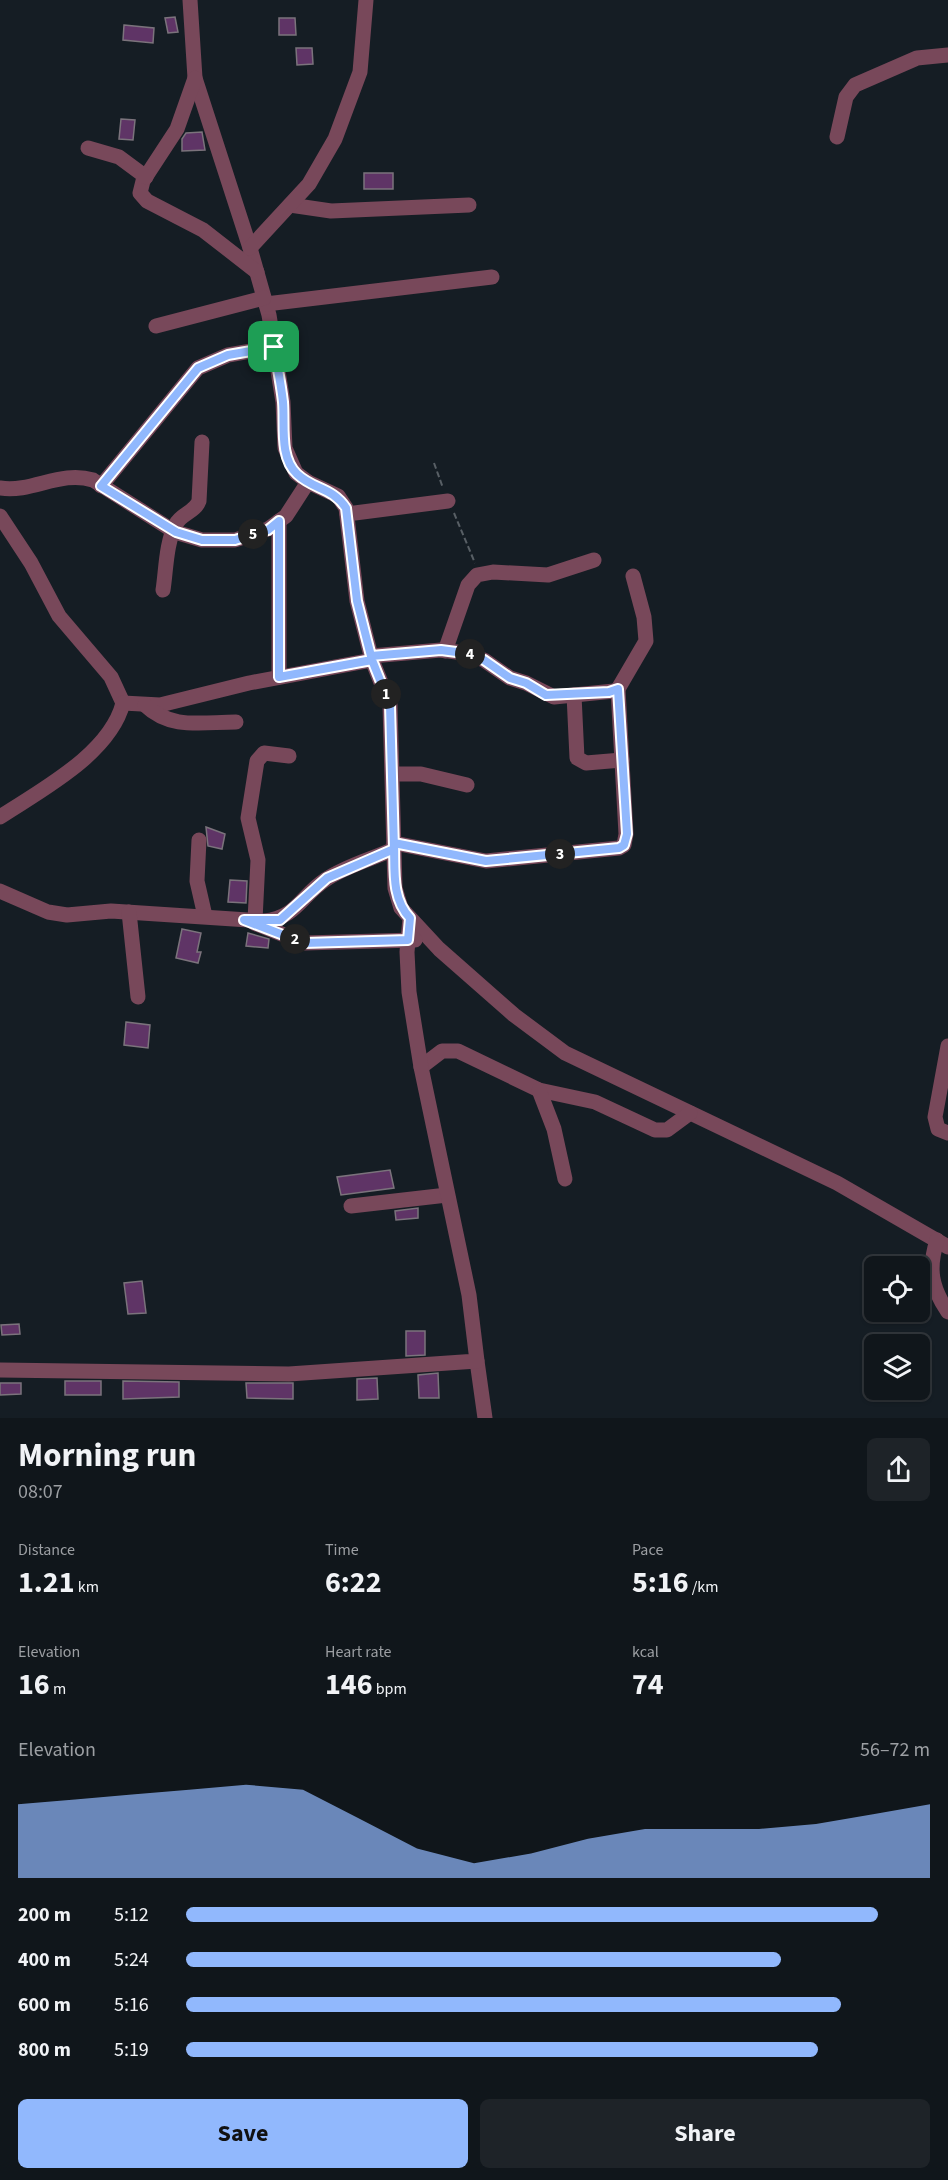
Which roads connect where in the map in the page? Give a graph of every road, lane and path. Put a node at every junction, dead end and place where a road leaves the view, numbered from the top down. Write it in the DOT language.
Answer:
graph roads {
  1 [pos="190,0"];
  2 [pos="366,0"];
  3 [pos="948,55"];
  4 [pos="195,78"];
  5 [pos="837,137"];
  6 [pos="88,147"];
  7 [pos="146,177"];
  8 [pos="469,204"];
  9 [pos="290,205"];
  10 [pos="250,248"];
  11 [pos="257,272"];
  12 [pos="492,277"];
  13 [pos="265,301"];
  14 [pos="156,326"];
  15 [pos="274,347"];
  16 [pos="202,442"];
  17 [pos="434,463"];
  18 [pos="308,482"];
  19 [pos="101,486"];
  20 [pos="0,488"];
  21 [pos="448,501"];
  22 [pos="347,514"];
  23 [pos="0,516"];
  24 [pos="279,521"];
  25 [pos="173,531"];
  26 [pos="594,560"];
  27 [pos="479,574"];
  28 [pos="633,576"];
  29 [pos="163,591"];
  30 [pos="445,651"];
  31 [pos="371,658"];
  32 [pos="279,677"];
  33 [pos="618,689"];
  34 [pos="574,695"];
  35 [pos="123,703"];
  36 [pos="145,705"];
  37 [pos="236,722"];
  38 [pos="289,756"];
  39 [pos="622,760"];
  40 [pos="393,774"];
  41 [pos="467,785"];
  42 [pos="0,817"];
  43 [pos="199,840"];
  44 [pos="394,846"];
  45 [pos="0,891"];
  46 [pos="129,912"];
  47 [pos="205,916"];
  48 [pos="410,918"];
  49 [pos="250,920"];
  50 [pos="408,940"];
  51 [pos="430,940"];
  52 [pos="138,997"];
  53 [pos="948,1046"];
  54 [pos="421,1066"];
  55 [pos="539,1090"];
  56 [pos="690,1113"];
  57 [pos="948,1133"];
  58 [pos="565,1179"];
  59 [pos="447,1195"];
  60 [pos="351,1206"];
  61 [pos="945,1243"];
  62 [pos="948,1311"];
  63 [pos="477,1361"];
  64 [pos="0,1371"];
  65 [pos="485,1418"];
  1 -- 4 [label="street"];
  2 -- 9 [label="street"];
  3 -- 5 [label="street"];
  4 -- 7 [label="street"];
  4 -- 10 [label="street"];
  6 -- 7 [label="street"];
  7 -- 11 [label="street"];
  8 -- 9 [label="street"];
  9 -- 10 [label="street"];
  10 -- 11 [label="street"];
  11 -- 13 [label="street"];
  12 -- 13 [label="street"];
  13 -- 14 [label="street"];
  13 -- 15 [label="street"];
  15 -- 18 [label="street"];
  15 -- 19 [label="street"];
  16 -- 25 [label="street"];
  17 -- 21 [label="path"];
  18 -- 22 [label="street"];
  18 -- 24 [label="street"];
  19 -- 20 [label="street"];
  19 -- 25 [label="street"];
  21 -- 22 [label="street"];
  21 -- 27 [label="path"];
  22 -- 31 [label="street"];
  23 -- 35 [label="street"];
  24 -- 25 [label="street"];
  24 -- 32 [label="street"];
  25 -- 29 [label="street"];
  26 -- 27 [label="street"];
  27 -- 30 [label="street"];
  28 -- 33 [label="street"];
  30 -- 31 [label="street"];
  30 -- 34 [label="street"];
  31 -- 32 [label="street"];
  31 -- 40 [label="street"];
  32 -- 36 [label="street"];
  33 -- 34 [label="street"];
  33 -- 39 [label="street"];
  34 -- 39 [label="street"];
  35 -- 36 [label="street"];
  35 -- 42 [label="street"];
  36 -- 37 [label="street"];
  38 -- 49 [label="street"];
  39 -- 44 [label="street"];
  40 -- 41 [label="street"];
  40 -- 44 [label="street"];
  43 -- 47 [label="street"];
  44 -- 48 [label="street"];
  44 -- 49 [label="street"];
  45 -- 46 [label="street"];
  46 -- 47 [label="street"];
  46 -- 52 [label="street"];
  47 -- 49 [label="street"];
  48 -- 50 [label="street"];
  48 -- 51 [label="street"];
  49 -- 50 [label="street"];
  50 -- 51 [label="street"];
  50 -- 54 [label="street"];
  51 -- 56 [label="street"];
  53 -- 57 [label="street"];
  54 -- 55 [label="street"];
  54 -- 59 [label="street"];
  55 -- 56 [label="street"];
  55 -- 58 [label="street"];
  56 -- 61 [label="street"];
  59 -- 60 [label="street"];
  59 -- 63 [label="street"];
  61 -- 62 [label="street"];
  63 -- 64 [label="street"];
  63 -- 65 [label="street"];
}
